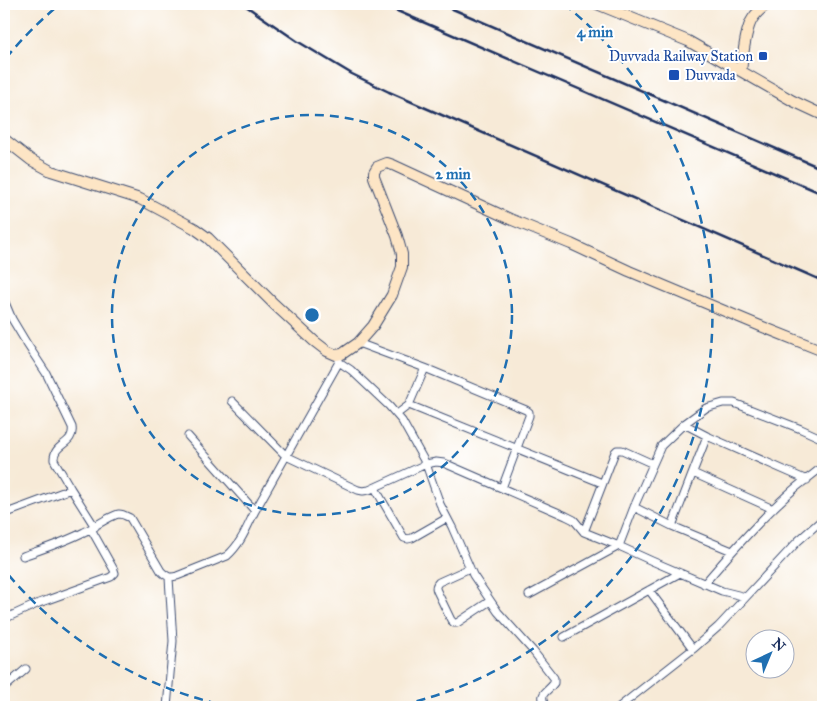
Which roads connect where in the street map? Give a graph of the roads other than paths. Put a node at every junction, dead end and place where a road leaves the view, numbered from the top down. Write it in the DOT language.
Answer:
graph roads {
  1 [pos="598,4"];
  2 [pos="767,4"];
  3 [pos="741,72"];
  4 [pos="823,115"];
  5 [pos="4,139"];
  6 [pos="4,300"];
  7 [pos="358,343"];
  8 [pos="823,351"];
  9 [pos="339,358"];
  10 [pos="425,368"];
  11 [pos="232,401"];
  12 [pos="409,405"];
  13 [pos="397,414"];
  14 [pos="684,424"];
  15 [pos="188,436"];
  16 [pos="707,436"];
  17 [pos="823,439"];
  18 [pos="516,449"];
  19 [pos="286,456"];
  20 [pos="426,464"];
  21 [pos="653,464"];
  22 [pos="823,466"];
  23 [pos="693,473"];
  24 [pos="807,480"];
  25 [pos="602,483"];
  26 [pos="375,488"];
  27 [pos="502,488"];
  28 [pos="71,489"];
  29 [pos="634,507"];
  30 [pos="773,509"];
  31 [pos="255,511"];
  32 [pos="4,514"];
  33 [pos="447,518"];
  34 [pos="823,519"];
  35 [pos="672,526"];
  36 [pos="93,528"];
  37 [pos="584,532"];
  38 [pos="619,546"];
  39 [pos="732,551"];
  40 [pos="22,556"];
  41 [pos="470,568"];
  42 [pos="680,573"];
  43 [pos="169,578"];
  44 [pos="704,584"];
  45 [pos="649,590"];
  46 [pos="529,595"];
  47 [pos="746,597"];
  48 [pos="490,601"];
  49 [pos="4,619"];
  50 [pos="564,637"];
  51 [pos="693,649"];
  52 [pos="26,669"];
  53 [pos="4,688"];
  54 [pos="167,707"];
  55 [pos="546,707"];
  56 [pos="619,707"];
  1 -- 3 [label="street"];
  2 -- 3 [label="street"];
  3 -- 4 [label="street"];
  5 -- 9 [label="street"];
  6 -- 28 [label="street"];
  7 -- 8 [label="street"];
  7 -- 9 [label="street"];
  7 -- 10 [label="street"];
  9 -- 13 [label="street"];
  9 -- 19 [label="street"];
  10 -- 12 [label="street"];
  10 -- 18 [label="street"];
  11 -- 19 [label="street"];
  12 -- 13 [label="street"];
  12 -- 18 [label="street"];
  13 -- 20 [label="street"];
  14 -- 16 [label="street"];
  14 -- 17 [label="street"];
  14 -- 21 [label="street"];
  15 -- 31 [label="street"];
  16 -- 23 [label="street"];
  16 -- 24 [label="street"];
  18 -- 25 [label="street"];
  18 -- 27 [label="street"];
  19 -- 26 [label="street"];
  19 -- 31 [label="street"];
  20 -- 26 [label="street"];
  20 -- 27 [label="street"];
  20 -- 33 [label="street"];
  21 -- 25 [label="street"];
  21 -- 29 [label="street"];
  22 -- 24 [label="street"];
  23 -- 30 [label="street"];
  23 -- 35 [label="street"];
  24 -- 30 [label="street"];
  25 -- 37 [label="street"];
  26 -- 33 [label="street"];
  27 -- 37 [label="street"];
  28 -- 32 [label="street"];
  28 -- 36 [label="street"];
  29 -- 35 [label="street"];
  29 -- 38 [label="street"];
  30 -- 39 [label="street"];
  31 -- 43 [label="street"];
  33 -- 41 [label="street"];
  34 -- 47 [label="street"];
  35 -- 39 [label="street"];
  36 -- 40 [label="street"];
  36 -- 43 [label="street"];
  36 -- 49 [label="street"];
  37 -- 38 [label="street"];
  38 -- 42 [label="street"];
  38 -- 46 [label="street"];
  39 -- 44 [label="street"];
  41 -- 48 [label="street"];
  41 -- 48 [label="street"];
  42 -- 44 [label="street"];
  42 -- 45 [label="street"];
  43 -- 54 [label="street"];
  44 -- 47 [label="street"];
  45 -- 50 [label="street"];
  45 -- 51 [label="street"];
  47 -- 51 [label="street"];
  48 -- 55 [label="street"];
  51 -- 56 [label="street"];
  52 -- 53 [label="street"];
}
